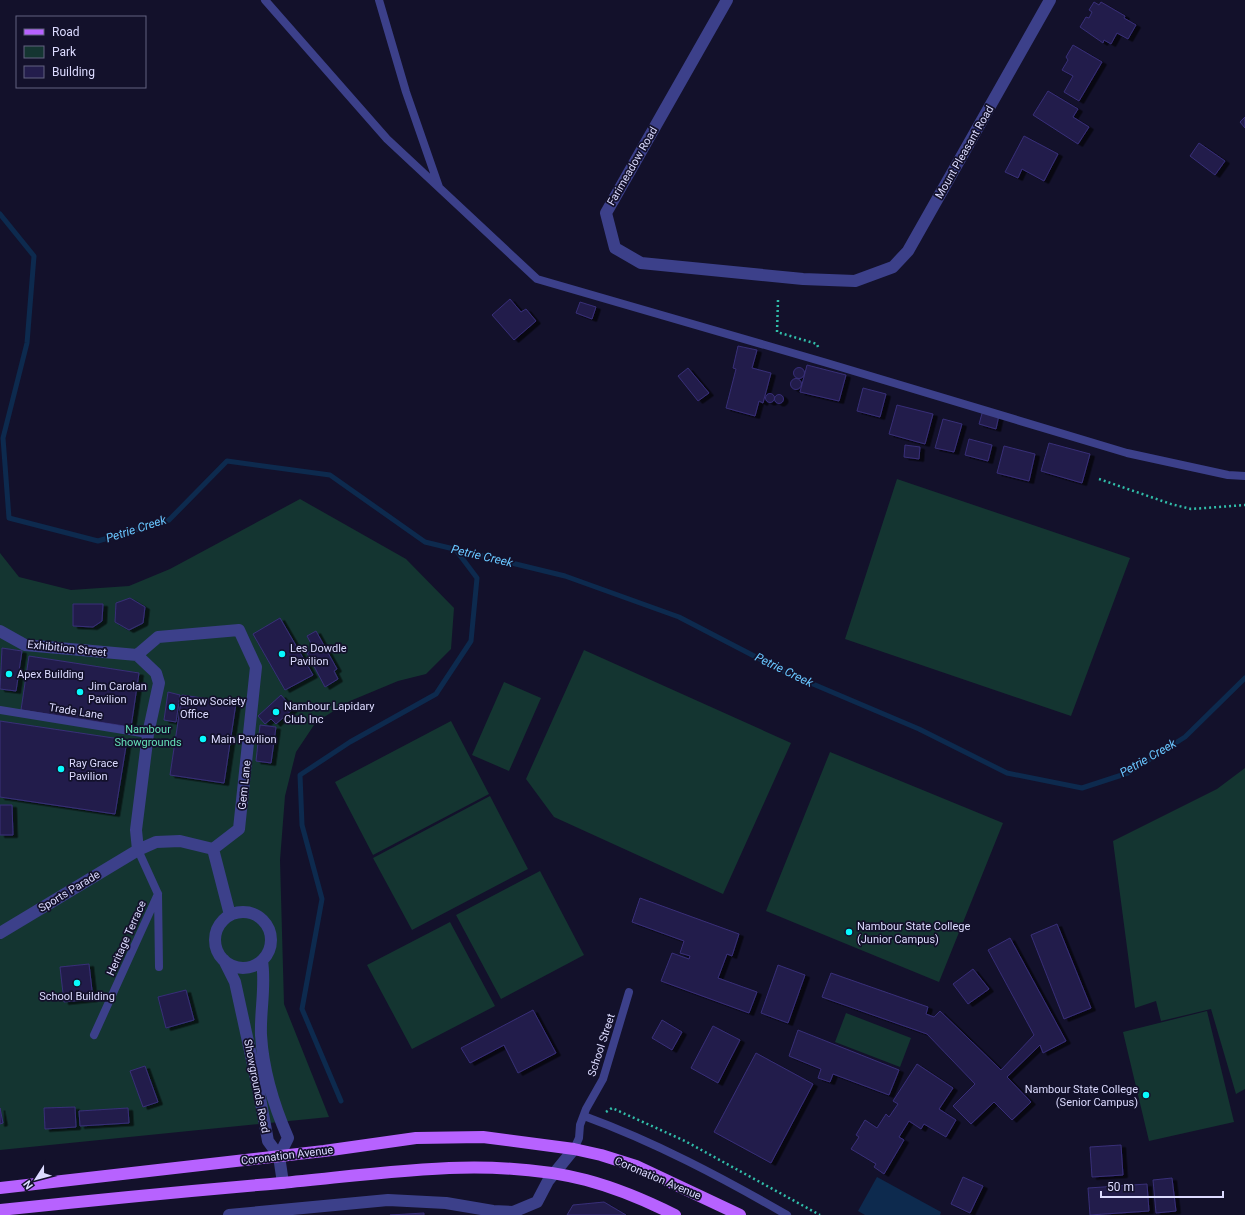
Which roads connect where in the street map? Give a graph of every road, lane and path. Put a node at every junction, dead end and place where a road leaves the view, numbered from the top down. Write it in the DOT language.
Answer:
graph roads {
  1 [pos="265,0"];
  2 [pos="379,0"];
  3 [pos="727,0"];
  4 [pos="1050,0"];
  5 [pos="439,187"];
  6 [pos="856,281"];
  7 [pos="778,300"];
  8 [pos="827,363"];
  9 [pos="1245,476"];
  10 [pos="1099,479"];
  11 [pos="1245,505"];
  12 [pos="0,632"];
  13 [pos="137,654"];
  14 [pos="0,710"];
  15 [pos="148,734"];
  16 [pos="213,849"];
  17 [pos="138,850"];
  18 [pos="158,894"];
  19 [pos="230,915"];
  20 [pos="0,933"];
  21 [pos="224,960"];
  22 [pos="262,962"];
  23 [pos="160,967"];
  24 [pos="629,992"];
  25 [pos="94,1035"];
  26 [pos="584,1116"];
  27 [pos="574,1149"];
  28 [pos="279,1156"];
  29 [pos="553,1173"];
  30 [pos="283,1183"];
  31 [pos="0,1188"];
  32 [pos="0,1210"];
  33 [pos="229,1215"];
  34 [pos="675,1215"];
  35 [pos="739,1215"];
  36 [pos="787,1215"];
  1 -- 5 [label="lane"];
  2 -- 5 [label="lane"];
  3 -- 6 [label="street, Farimeadow Road"];
  4 -- 6 [label="street, Mount Pleasant Road"];
  5 -- 8 [label="lane"];
  7 -- 8 [label="path"];
  8 -- 9 [label="lane"];
  10 -- 11 [label="path"];
  12 -- 13 [label="street, Exhibition Street"];
  13 -- 15 [label="street"];
  13 -- 16 [label="street, Gem Lane"];
  14 -- 15 [label="lane, Trade Lane"];
  15 -- 17 [label="street"];
  16 -- 17 [label="street"];
  16 -- 19 [label="street"];
  17 -- 18 [label="lane, Heritage Terrace"];
  17 -- 20 [label="street, Sports Parade"];
  18 -- 23 [label="lane"];
  18 -- 25 [label="lane, Heritage Terrace"];
  19 -- 21 [label="street"];
  19 -- 22 [label="street"];
  21 -- 22 [label="street"];
  21 -- 28 [label="street, Showgrounds Road"];
  22 -- 28 [label="street, Showgrounds Road"];
  24 -- 26 [label="lane, School Street"];
  26 -- 27 [label="lane, School Street"];
  26 -- 36 [label="lane"];
  27 -- 28 [label="main road, Coronation Avenue"];
  27 -- 29 [label="street"];
  27 -- 35 [label="main road, Coronation Avenue"];
  28 -- 30 [label="street"];
  28 -- 31 [label="main road, Coronation Avenue"];
  29 -- 30 [label="main road"];
  29 -- 33 [label="street"];
  29 -- 34 [label="main road"];
  30 -- 32 [label="main road"];
}
